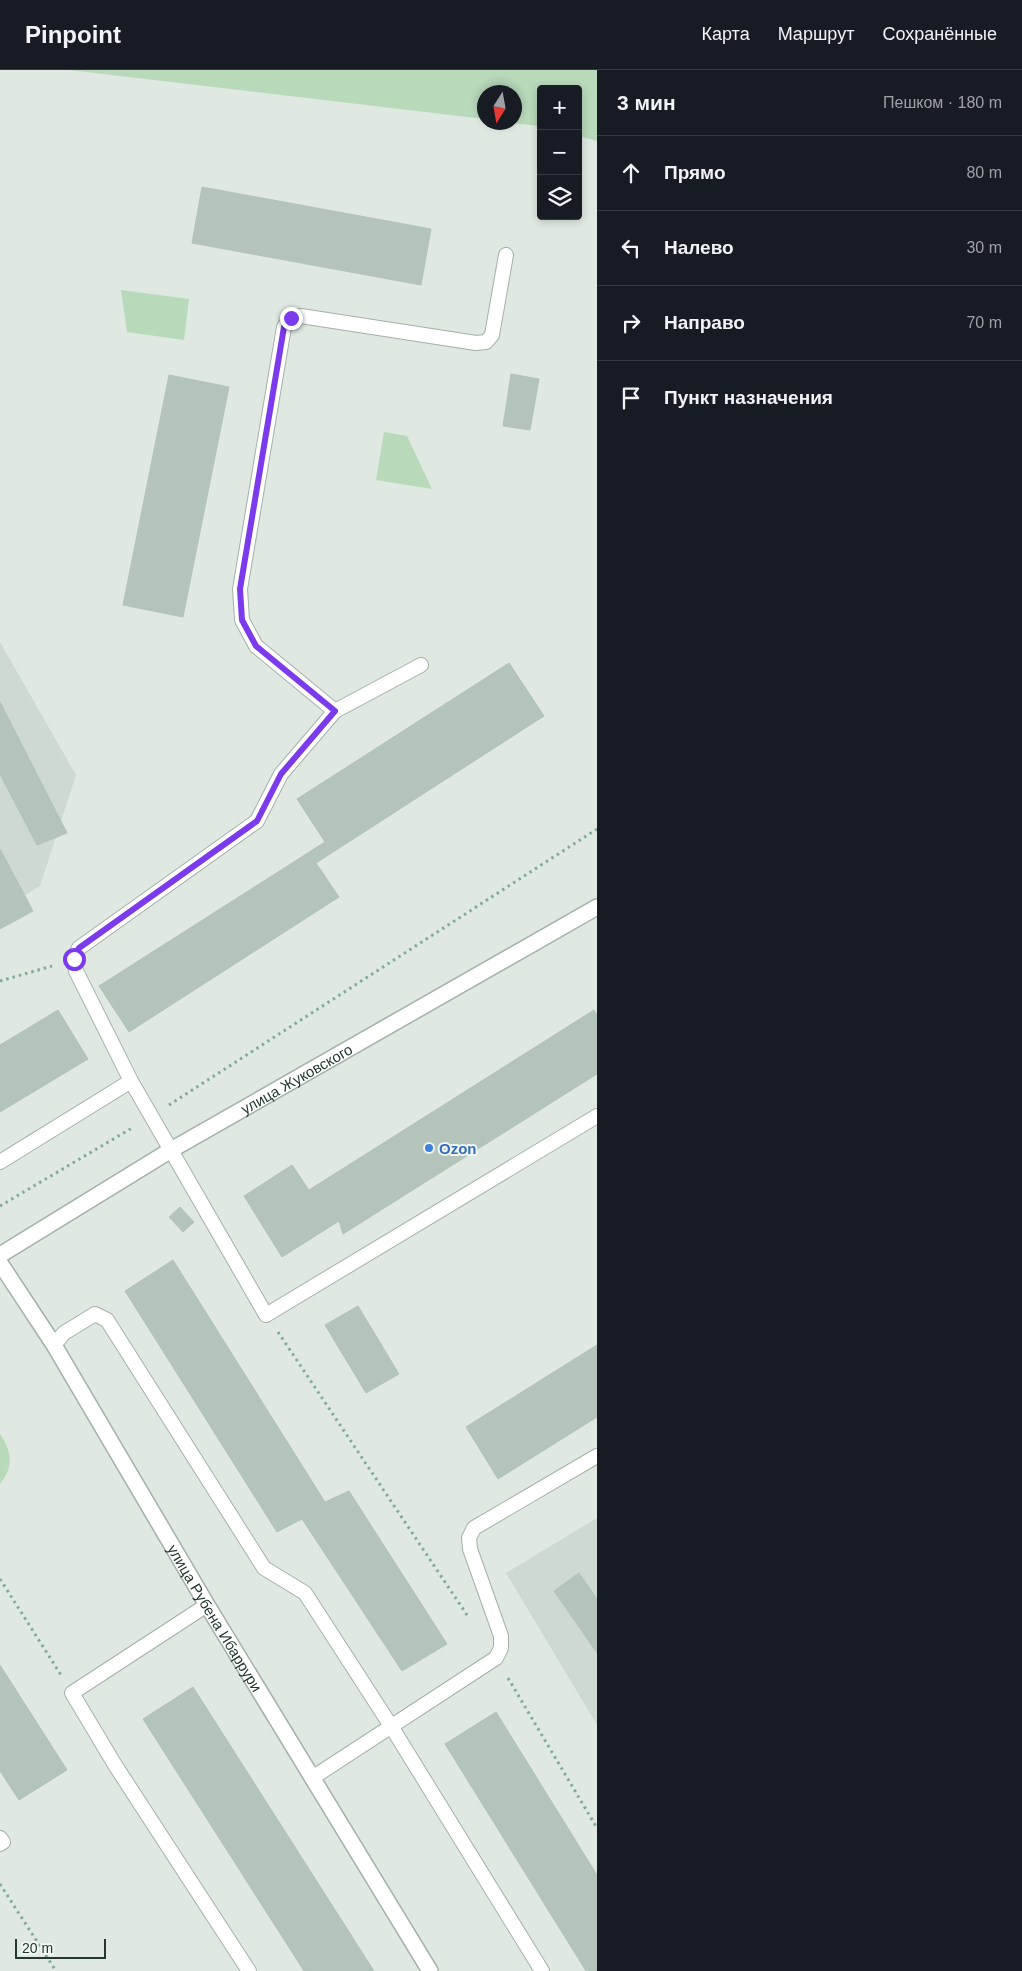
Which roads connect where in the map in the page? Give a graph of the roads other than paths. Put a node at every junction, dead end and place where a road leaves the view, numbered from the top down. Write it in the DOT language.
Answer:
graph roads {
  1 [pos="506,254"];
  2 [pos="421,665"];
  3 [pos="335,711"];
  4 [pos="597,907"];
  5 [pos="132,1081"];
  6 [pos="597,1116"];
  7 [pos="171,1150"];
  8 [pos="0,1162"];
  9 [pos="0,1255"];
  10 [pos="0,1264"];
  11 [pos="54,1345"];
  12 [pos="597,1456"];
  13 [pos="207,1605"];
  14 [pos="391,1726"];
  15 [pos="312,1778"];
  16 [pos="0,1838"];
  17 [pos="0,1844"];
  18 [pos="249,1971"];
  19 [pos="430,1971"];
  20 [pos="542,1971"];
  1 -- 3 [label="lane"];
  2 -- 3 [label="lane"];
  3 -- 5 [label="lane"];
  4 -- 7 [label="street, улица Жуковского"];
  5 -- 7 [label="lane"];
  5 -- 8 [label="lane"];
  6 -- 7 [label="lane"];
  7 -- 9 [label="street, улица Жуковского"];
  10 -- 11 [label="street, улица Рубена Ибаррури"];
  11 -- 13 [label="street, улица Рубена Ибаррури"];
  11 -- 14 [label="lane"];
  12 -- 14 [label="lane"];
  13 -- 15 [label="street, улица Рубена Ибаррури"];
  13 -- 18 [label="lane"];
  14 -- 15 [label="lane"];
  14 -- 20 [label="lane"];
  15 -- 19 [label="street, улица Рубена Ибаррури"];
  16 -- 17 [label="lane"];
}
